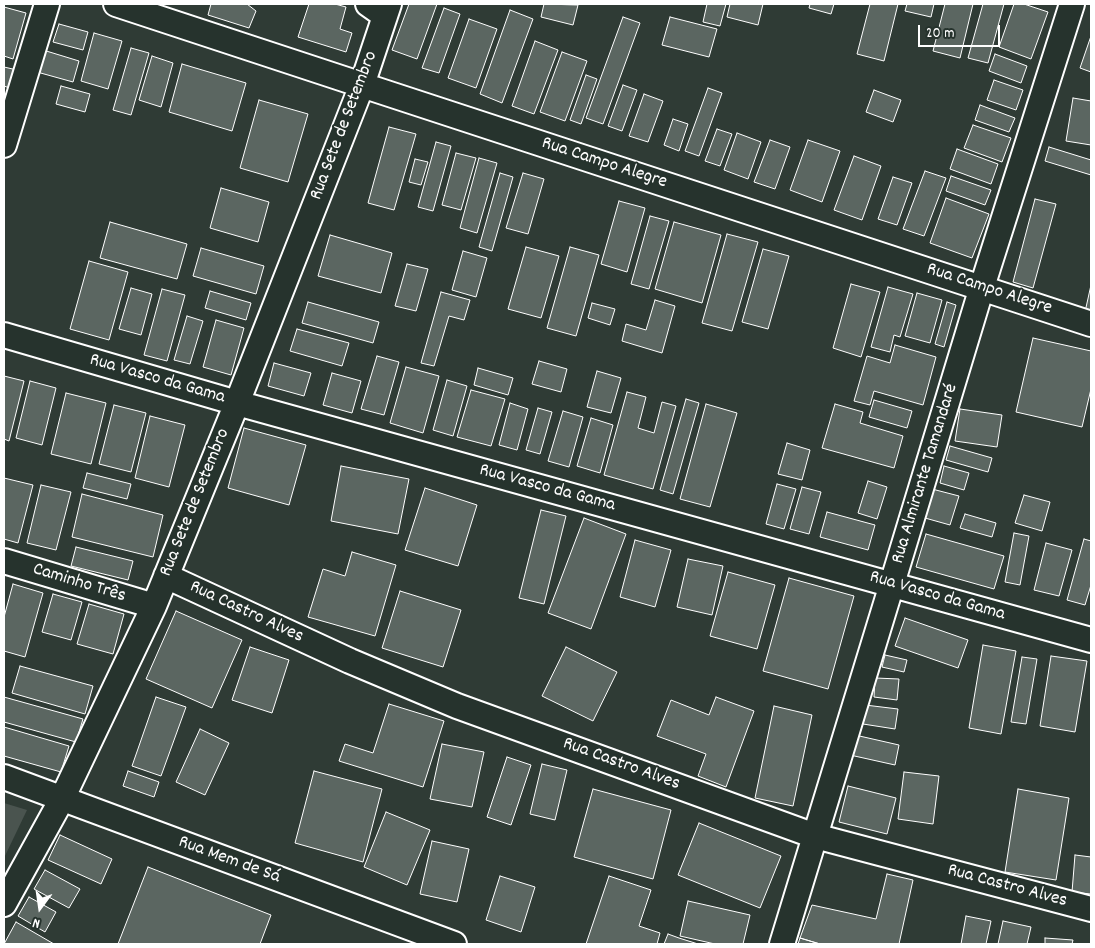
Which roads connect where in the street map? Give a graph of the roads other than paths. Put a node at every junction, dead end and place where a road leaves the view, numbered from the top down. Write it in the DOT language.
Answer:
graph roads {
  1 [pos="47,4"];
  2 [pos="116,4"];
  3 [pos="1072,4"];
  4 [pos="381,8"];
  5 [pos="362,85"];
  6 [pos="4,145"];
  7 [pos="982,287"];
  8 [pos="1091,324"];
  9 [pos="4,335"];
  10 [pos="237,403"];
  11 [pos="4,561"];
  12 [pos="166,576"];
  13 [pos="892,584"];
  14 [pos="154,606"];
  15 [pos="1091,640"];
  16 [pos="4,778"];
  17 [pos="62,800"];
  18 [pos="815,836"];
  19 [pos="4,904"];
  20 [pos="1091,909"];
  21 [pos="454,944"];
  22 [pos="782,944"];
  1 -- 6 [label="street"];
  2 -- 5 [label="street, Rua Campo Alegre"];
  3 -- 7 [label="street, Rua Almirante Tamandaré"];
  4 -- 5 [label="street, Rua Sete de Setembro"];
  5 -- 7 [label="street, Rua Campo Alegre"];
  5 -- 10 [label="street, Rua Sete de Setembro"];
  7 -- 8 [label="street, Rua Campo Alegre"];
  7 -- 13 [label="street, Rua Almirante Tamandaré"];
  9 -- 10 [label="street, Rua Vasco da Gama"];
  10 -- 12 [label="street, Rua Sete de Setembro"];
  10 -- 13 [label="street, Rua Vasco da Gama"];
  11 -- 14 [label="street, Caminho Três"];
  12 -- 14 [label="street, Rua Sete de Setembro"];
  12 -- 18 [label="street, Rua Castro Alves"];
  13 -- 15 [label="street, Rua Vasco da Gama"];
  13 -- 18 [label="street, Rua Almirante Tamandaré"];
  14 -- 17 [label="street, Rua Sete de Setembro"];
  16 -- 17 [label="street, Rua Mem de Sá"];
  17 -- 19 [label="street, Rua Sete de Setembro"];
  17 -- 21 [label="street, Rua Mem de Sá"];
  18 -- 20 [label="street, Rua Castro Alves"];
  18 -- 22 [label="street, Rua Almirante Tamandaré"];
}
